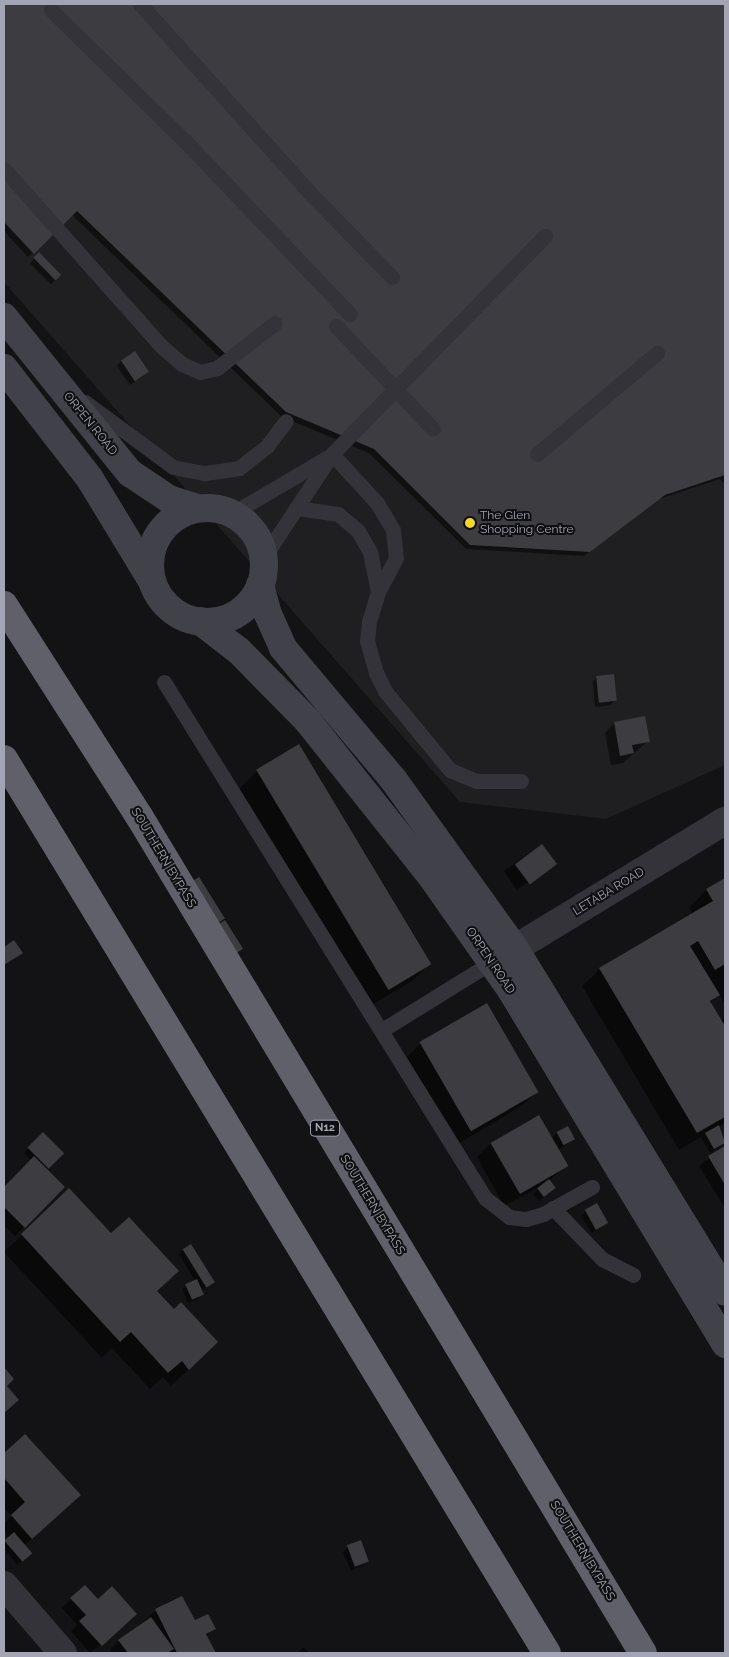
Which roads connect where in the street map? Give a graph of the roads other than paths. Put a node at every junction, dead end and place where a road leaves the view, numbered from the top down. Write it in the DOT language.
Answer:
graph roads {
  1 [pos="140,4"];
  2 [pos="51,10"];
  3 [pos="4,169"];
  4 [pos="545,236"];
  5 [pos="392,277"];
  6 [pos="350,314"];
  7 [pos="4,316"];
  8 [pos="275,323"];
  9 [pos="336,326"];
  10 [pos="657,354"];
  11 [pos="4,368"];
  12 [pos="50,375"];
  13 [pos="286,421"];
  14 [pos="432,429"];
  15 [pos="332,454"];
  16 [pos="537,454"];
  17 [pos="196,508"];
  18 [pos="296,508"];
  19 [pos="233,513"];
  20 [pos="264,557"];
  21 [pos="152,581"];
  22 [pos="260,585"];
  23 [pos="378,592"];
  24 [pos="4,605"];
  25 [pos="200,621"];
  26 [pos="164,682"];
  27 [pos="4,759"];
  28 [pos="520,781"];
  29 [pos="725,822"];
  30 [pos="504,956"];
  31 [pos="382,1030"];
  32 [pos="592,1187"];
  33 [pos="553,1208"];
  34 [pos="633,1275"];
  35 [pos="725,1292"];
  36 [pos="725,1344"];
  37 [pos="4,1585"];
  38 [pos="63,1653"];
  39 [pos="547,1653"];
  40 [pos="643,1653"];
  1 -- 5 [label="lane"];
  2 -- 6 [label="lane"];
  3 -- 8 [label="lane"];
  4 -- 15 [label="lane"];
  7 -- 12 [label="street, ORPEN ROAD"];
  9 -- 14 [label="lane"];
  10 -- 16 [label="lane"];
  11 -- 21 [label="street"];
  12 -- 13 [label="lane"];
  12 -- 17 [label="street, ORPEN ROAD"];
  15 -- 18 [label="lane"];
  15 -- 19 [label="lane"];
  15 -- 23 [label="lane"];
  17 -- 19 [label="street"];
  17 -- 21 [label="street"];
  18 -- 20 [label="lane"];
  18 -- 23 [label="lane"];
  19 -- 20 [label="street"];
  20 -- 22 [label="street"];
  21 -- 25 [label="street"];
  22 -- 25 [label="street"];
  22 -- 30 [label="street, ORPEN ROAD"];
  23 -- 28 [label="lane"];
  24 -- 40 [label="highway, SOUTHERN BYPASS / N12"];
  25 -- 30 [label="street, ORPEN ROAD"];
  26 -- 31 [label="lane"];
  27 -- 39 [label="highway"];
  29 -- 30 [label="street, LETABA ROAD"];
  30 -- 31 [label="lane"];
  30 -- 35 [label="street, ORPEN ROAD"];
  30 -- 36 [label="street, ORPEN ROAD"];
  31 -- 33 [label="lane"];
  32 -- 33 [label="lane"];
  33 -- 34 [label="lane"];
  37 -- 38 [label="street"];
}
